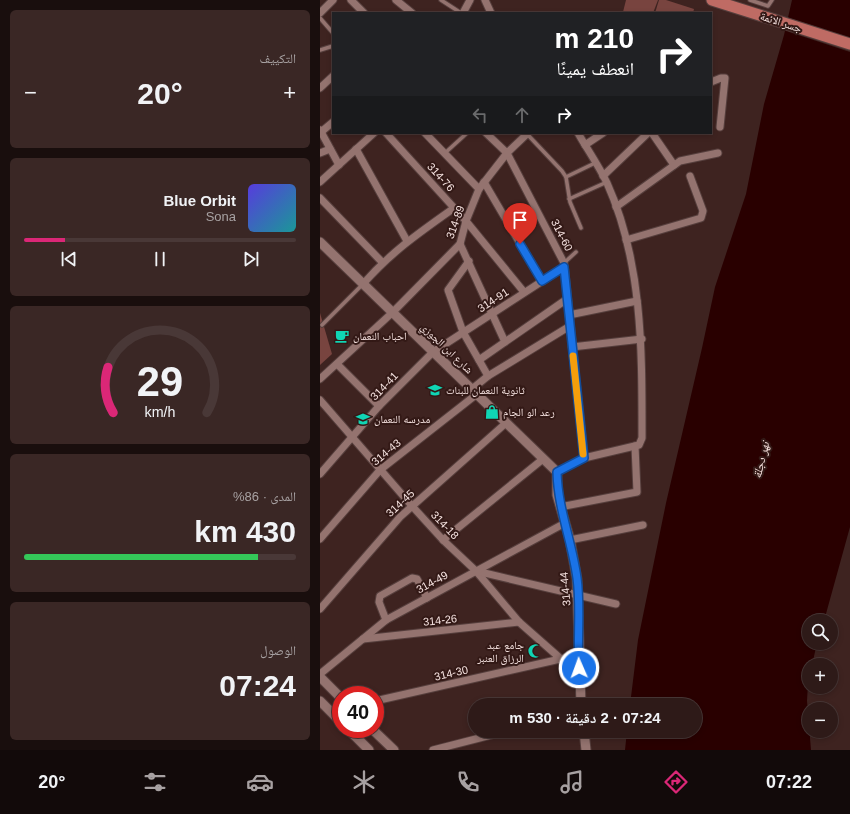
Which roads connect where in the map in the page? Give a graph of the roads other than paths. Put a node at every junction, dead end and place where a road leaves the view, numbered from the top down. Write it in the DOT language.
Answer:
graph roads {
  1 [pos="333,0"];
  2 [pos="351,0"];
  3 [pos="396,0"];
  4 [pos="441,0"];
  5 [pos="470,0"];
  6 [pos="485,0"];
  7 [pos="712,0"];
  8 [pos="750,0"];
  9 [pos="772,0"];
  10 [pos="363,12"];
  11 [pos="411,12"];
  12 [pos="460,12"];
  13 [pos="463,12"];
  14 [pos="491,12"];
  15 [pos="320,13"];
  16 [pos="320,18"];
  17 [pos="332,32"];
  18 [pos="850,44"];
  19 [pos="332,46"];
  20 [pos="320,50"];
  21 [pos="332,77"];
  22 [pos="712,82"];
  23 [pos="320,88"];
  24 [pos="332,123"];
  25 [pos="720,127"];
  26 [pos="321,131"];
  27 [pos="373,134"];
  28 [pos="387,134"];
  29 [pos="426,134"];
  30 [pos="467,134"];
  31 [pos="487,134"];
  32 [pos="527,134"];
  33 [pos="579,134"];
  34 [pos="602,134"];
  35 [pos="647,134"];
  36 [pos="653,134"];
  37 [pos="585,145"];
  38 [pos="330,149"];
  39 [pos="356,149"];
  40 [pos="320,153"];
  41 [pos="445,153"];
  42 [pos="718,153"];
  43 [pos="507,154"];
  44 [pos="595,163"];
  45 [pos="339,165"];
  46 [pos="674,165"];
  47 [pos="690,176"];
  48 [pos="566,177"];
  49 [pos="605,179"];
  50 [pos="320,182"];
  51 [pos="484,182"];
  52 [pos="479,189"];
  53 [pos="320,198"];
  54 [pos="569,199"];
  55 [pos="616,207"];
  56 [pos="454,208"];
  57 [pos="466,221"];
  58 [pos="581,228"];
  59 [pos="626,240"];
  60 [pos="407,241"];
  61 [pos="320,242"];
  62 [pos="460,244"];
  63 [pos="576,252"];
  64 [pos="469,261"];
  65 [pos="382,262"];
  66 [pos="564,265"];
  67 [pos="542,281"];
  68 [pos="363,284"];
  69 [pos="524,292"];
  70 [pos="567,299"];
  71 [pos="638,301"];
  72 [pos="393,312"];
  73 [pos="492,313"];
  74 [pos="569,315"];
  75 [pos="322,325"];
  76 [pos="570,326"];
  77 [pos="464,332"];
  78 [pos="642,339"];
  79 [pos="505,342"];
  80 [pos="572,347"];
  81 [pos="433,352"];
  82 [pos="479,360"];
  83 [pos="337,364"];
  84 [pos="488,376"];
  85 [pos="320,379"];
  86 [pos="474,392"];
  87 [pos="320,400"];
  88 [pos="379,406"];
  89 [pos="506,423"];
  90 [pos="352,438"];
  91 [pos="635,446"];
  92 [pos="584,458"];
  93 [pos="544,460"];
  94 [pos="380,470"];
  95 [pos="557,472"];
  96 [pos="320,474"];
  97 [pos="412,506"];
  98 [pos="560,507"];
  99 [pos="565,523"];
  100 [pos="643,525"];
  101 [pos="320,539"];
  102 [pos="443,540"];
  103 [pos="570,540"];
  104 [pos="476,571"];
  105 [pos="578,595"];
  106 [pos="427,598"];
  107 [pos="616,604"];
  108 [pos="320,609"];
  109 [pos="386,620"];
  110 [pos="519,622"];
  111 [pos="362,639"];
  112 [pos="578,655"];
  113 [pos="561,659"];
  114 [pos="320,676"];
  115 [pos="332,689"];
  116 [pos="581,698"];
  117 [pos="384,699"];
  118 [pos="320,701"];
  119 [pos="332,713"];
  120 [pos="357,738"];
  121 [pos="381,738"];
  122 [pos="480,738"];
  123 [pos="585,738"];
  124 [pos="369,750"];
  125 [pos="394,750"];
  126 [pos="433,750"];
  127 [pos="586,750"];
  1 -- 15 [label="street"];
  2 -- 10 [label="street"];
  3 -- 11 [label="street"];
  4 -- 12 [label="lane"];
  5 -- 13 [label="street"];
  6 -- 14 [label="street"];
  7 -- 18 [label="main road, جسر الائمة"];
  8 -- 9 [label="lane"];
  16 -- 17 [label="lane"];
  19 -- 20 [label="lane"];
  21 -- 23 [label="street"];
  22 -- 25 [label="street"];
  24 -- 26 [label="street"];
  26 -- 38 [label="street"];
  27 -- 39 [label="street"];
  28 -- 56 [label="street, 314-76"];
  29 -- 41 [label="street"];
  30 -- 41 [label="lane"];
  31 -- 43 [label="street, 314-60"];
  32 -- 43 [label="street, 314-89"];
  32 -- 48 [label="lane"];
  33 -- 37 [label="street"];
  34 -- 37 [label="street"];
  35 -- 49 [label="street"];
  36 -- 46 [label="street"];
  37 -- 44 [label="street"];
  38 -- 40 [label="street"];
  38 -- 45 [label="street"];
  39 -- 45 [label="street"];
  39 -- 60 [label="street"];
  41 -- 52 [label="street"];
  42 -- 46 [label="street"];
  43 -- 51 [label="street, 314-89"];
  43 -- 66 [label="street, 314-60"];
  44 -- 48 [label="lane"];
  44 -- 49 [label="street"];
  45 -- 50 [label="street"];
  46 -- 55 [label="street"];
  47 -- 59 [label="street"];
  48 -- 54 [label="lane"];
  49 -- 54 [label="lane"];
  49 -- 55 [label="street"];
  51 -- 52 [label="street, 314-89"];
  51 -- 67 [label="street"];
  52 -- 57 [label="street, 314-89"];
  53 -- 65 [label="street"];
  54 -- 58 [label="lane"];
  55 -- 59 [label="street"];
  56 -- 57 [label="street, 314-76"];
  56 -- 60 [label="street"];
  57 -- 62 [label="street, 314-89"];
  57 -- 69 [label="street, 314-76"];
  59 -- 71 [label="street"];
  60 -- 65 [label="street"];
  61 -- 68 [label="street, شارع ابن الجوزي"];
  62 -- 64 [label="street"];
  62 -- 72 [label="street, 314-89"];
  63 -- 66 [label="lane"];
  64 -- 73 [label="street"];
  64 -- 77 [label="street"];
  65 -- 68 [label="street"];
  66 -- 67 [label="street, 314-91"];
  66 -- 70 [label="street, 314-60"];
  67 -- 69 [label="street, 314-91"];
  68 -- 72 [label="street, شارع ابن الجوزي"];
  68 -- 75 [label="lane"];
  69 -- 73 [label="street, 314-91"];
  70 -- 74 [label="street, 314-60"];
  70 -- 79 [label="street"];
  71 -- 74 [label="street"];
  71 -- 78 [label="street"];
  72 -- 81 [label="street, شارع ابن الجوزي"];
  72 -- 83 [label="street, 314-89"];
  73 -- 77 [label="street, 314-91"];
  73 -- 79 [label="street"];
  74 -- 76 [label="street, 314-60"];
  76 -- 80 [label="street, 314-60"];
  76 -- 84 [label="street, 314-43"];
  77 -- 81 [label="street, 314-91"];
  77 -- 82 [label="street"];
  78 -- 80 [label="street"];
  78 -- 91 [label="street"];
  79 -- 82 [label="street"];
  80 -- 92 [label="street, 314-60"];
  81 -- 86 [label="street, شارع ابن الجوزي"];
  81 -- 88 [label="street, 314-41"];
  82 -- 84 [label="street"];
  83 -- 85 [label="street, 314-89"];
  83 -- 88 [label="street"];
  84 -- 86 [label="street, 314-43"];
  86 -- 89 [label="street, شارع ابن الجوزي"];
  86 -- 94 [label="street, 314-43"];
  87 -- 90 [label="street, 314-18"];
  88 -- 90 [label="street, 314-41"];
  89 -- 93 [label="street, شارع ابن الجوزي"];
  89 -- 97 [label="street, 314-45"];
  90 -- 94 [label="street, 314-18"];
  90 -- 96 [label="street, 314-41"];
  91 -- 92 [label="street"];
  91 -- 98 [label="street"];
  92 -- 95 [label="street"];
  93 -- 95 [label="street, شارع ابن الجوزي"];
  93 -- 102 [label="street"];
  94 -- 97 [label="street, 314-18"];
  94 -- 101 [label="street, 314-43"];
  95 -- 98 [label="street, 314-44"];
  97 -- 102 [label="street, 314-18"];
  97 -- 108 [label="street, 314-45"];
  98 -- 99 [label="street, 314-44"];
  99 -- 103 [label="street, 314-44"];
  99 -- 104 [label="street, 314-49"];
  100 -- 103 [label="street"];
  102 -- 104 [label="street, 314-18"];
  103 -- 105 [label="street, 314-44"];
  104 -- 105 [label="street"];
  104 -- 106 [label="street, 314-49"];
  104 -- 110 [label="street, 314-18"];
  105 -- 107 [label="street"];
  105 -- 112 [label="street, 314-44"];
  106 -- 109 [label="street, 314-49"];
  106 -- 109 [label="street"];
  109 -- 111 [label="street, 314-49"];
  110 -- 111 [label="street, 314-26"];
  110 -- 113 [label="street, 314-18"];
  111 -- 114 [label="street, 314-49"];
  112 -- 113 [label="street, 314-30"];
  112 -- 116 [label="street, 314-44"];
  113 -- 117 [label="street, 314-30"];
  114 -- 115 [label="street"];
  118 -- 119 [label="street"];
  120 -- 124 [label="street"];
  121 -- 125 [label="street"];
  122 -- 126 [label="street"];
  123 -- 127 [label="street"];
}
